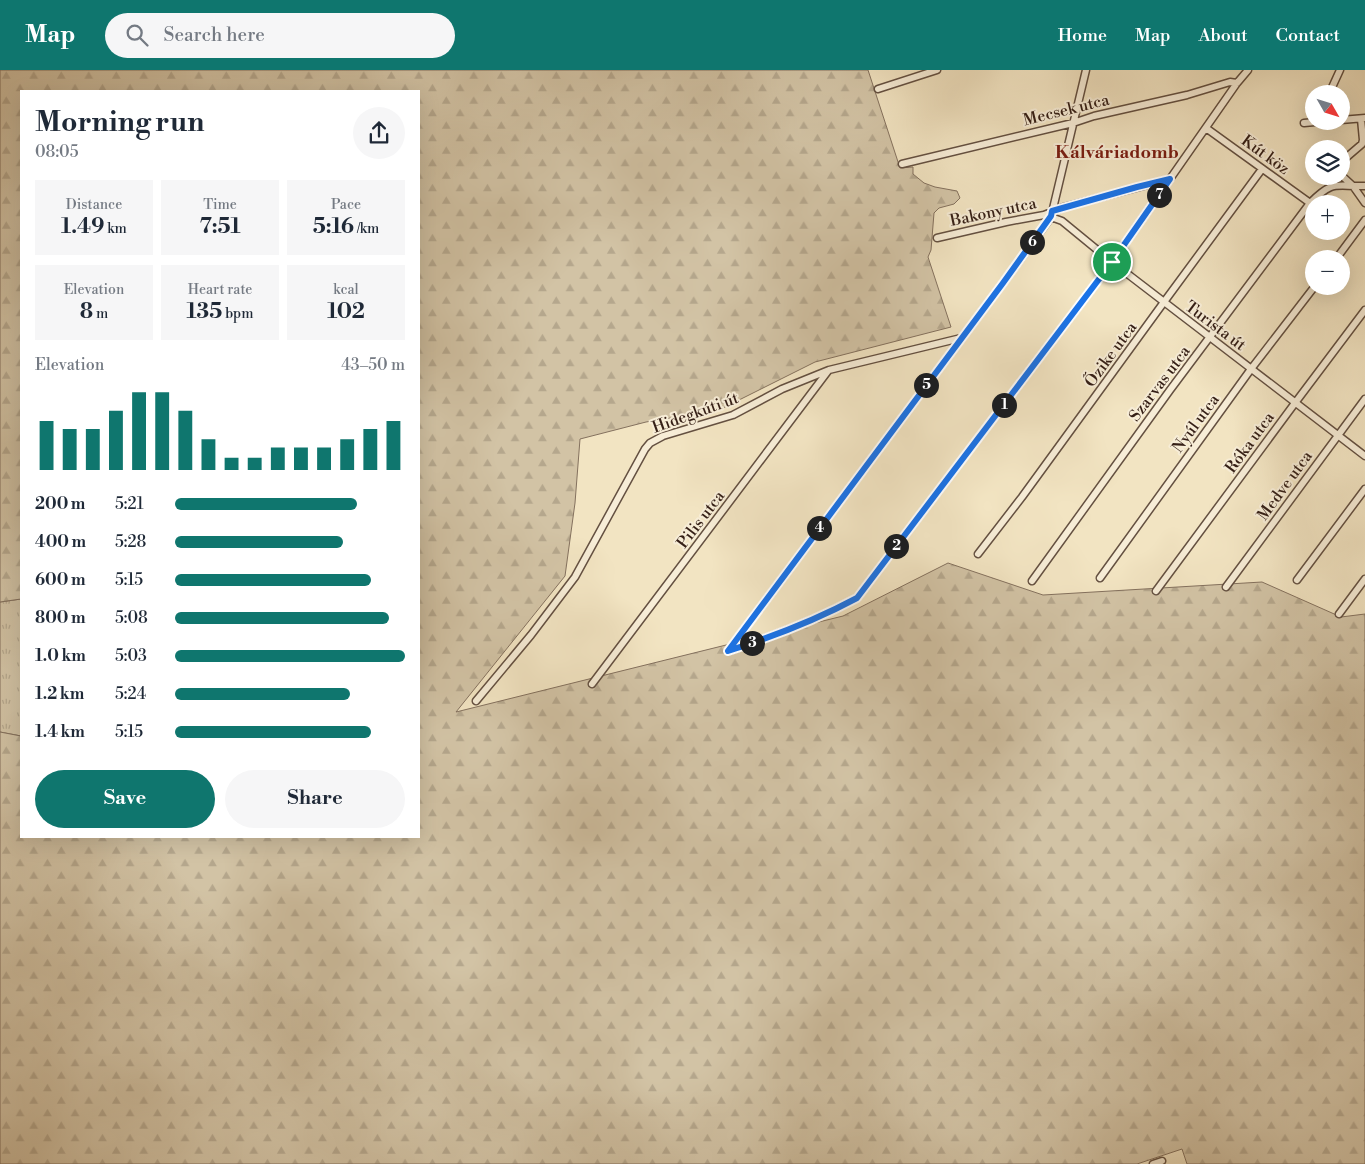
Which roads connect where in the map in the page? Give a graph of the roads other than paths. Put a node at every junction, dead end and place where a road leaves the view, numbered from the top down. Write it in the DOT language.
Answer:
graph roads {
  1 [pos="937,70"];
  2 [pos="1086,70"];
  3 [pos="1248,70"];
  4 [pos="1340,70"];
  5 [pos="1237,83"];
  6 [pos="1333,85"];
  7 [pos="878,89"];
  8 [pos="1363,118"];
  9 [pos="1350,119"];
  10 [pos="1072,123"];
  11 [pos="1206,128"];
  12 [pos="1350,154"];
  13 [pos="902,164"];
  14 [pos="1262,169"];
  15 [pos="1170,179"];
  16 [pos="1350,184"];
  17 [pos="1353,186"];
  18 [pos="1364,187"];
  19 [pos="1318,195"];
  20 [pos="1305,199"];
  21 [pos="1365,203"];
  22 [pos="1305,210"];
  23 [pos="1051,214"];
  24 [pos="1365,220"];
  25 [pos="937,238"];
  26 [pos="1343,250"];
  27 [pos="1112,262"];
  28 [pos="1308,295"];
  29 [pos="1164,302"];
  30 [pos="1365,310"];
  31 [pos="961,338"];
  32 [pos="1210,338"];
  33 [pos="1251,369"];
  34 [pos="829,370"];
  35 [pos="1365,399"];
  36 [pos="1295,403"];
  37 [pos="1338,435"];
  38 [pos="1365,456"];
  39 [pos="1365,489"];
  40 [pos="978,554"];
  41 [pos="1100,578"];
  42 [pos="1365,579"];
  43 [pos="1298,580"];
  44 [pos="1032,581"];
  45 [pos="1226,587"];
  46 [pos="1156,591"];
  47 [pos="1339,614"];
  48 [pos="592,684"];
  49 [pos="476,701"];
  50 [pos="1162,1161"];
  51 [pos="1153,1164"];
  1 -- 7 [label="street"];
  2 -- 10 [label="street"];
  3 -- 5 [label="street"];
  4 -- 6 [label="street"];
  5 -- 10 [label="street, Mecsek utca"];
  5 -- 11 [label="street"];
  8 -- 9 [label="street"];
  8 -- 12 [label="street"];
  10 -- 13 [label="street, Mecsek utca"];
  10 -- 23 [label="street"];
  11 -- 14 [label="street, Kút köz"];
  11 -- 15 [label="street"];
  14 -- 20 [label="street, Kút köz"];
  14 -- 29 [label="street, Őzike utca"];
  15 -- 23 [label="street, Bakony utca"];
  15 -- 27 [label="street"];
  16 -- 17 [label="street"];
  17 -- 18 [label="street, Szarvas utca"];
  17 -- 19 [label="street, Szarvas utca"];
  17 -- 21 [label="street"];
  22 -- 32 [label="street, Szarvas utca"];
  23 -- 25 [label="street, Bakony utca"];
  23 -- 27 [label="street, Turista út"];
  23 -- 31 [label="street"];
  24 -- 26 [label="street"];
  27 -- 29 [label="street, Turista út"];
  27 -- 31 [label="street"];
  28 -- 33 [label="street, Nyúl utca"];
  29 -- 32 [label="street, Turista út"];
  29 -- 40 [label="street, Őzike utca"];
  30 -- 36 [label="street, Róka utca"];
  31 -- 34 [label="street, Hidegkúti út"];
  32 -- 33 [label="street, Turista út"];
  32 -- 44 [label="street, Szarvas utca"];
  33 -- 36 [label="street, Turista út"];
  33 -- 41 [label="street, Nyúl utca"];
  34 -- 48 [label="street, Pilis utca"];
  34 -- 49 [label="street, Hidegkúti út"];
  35 -- 37 [label="street, Medve utca"];
  36 -- 37 [label="street, Turista út"];
  36 -- 46 [label="street, Róka utca"];
  37 -- 38 [label="street, Turista út"];
  37 -- 45 [label="street, Medve utca"];
  39 -- 43 [label="street"];
  42 -- 47 [label="street"];
  50 -- 51 [label="street"];
}
